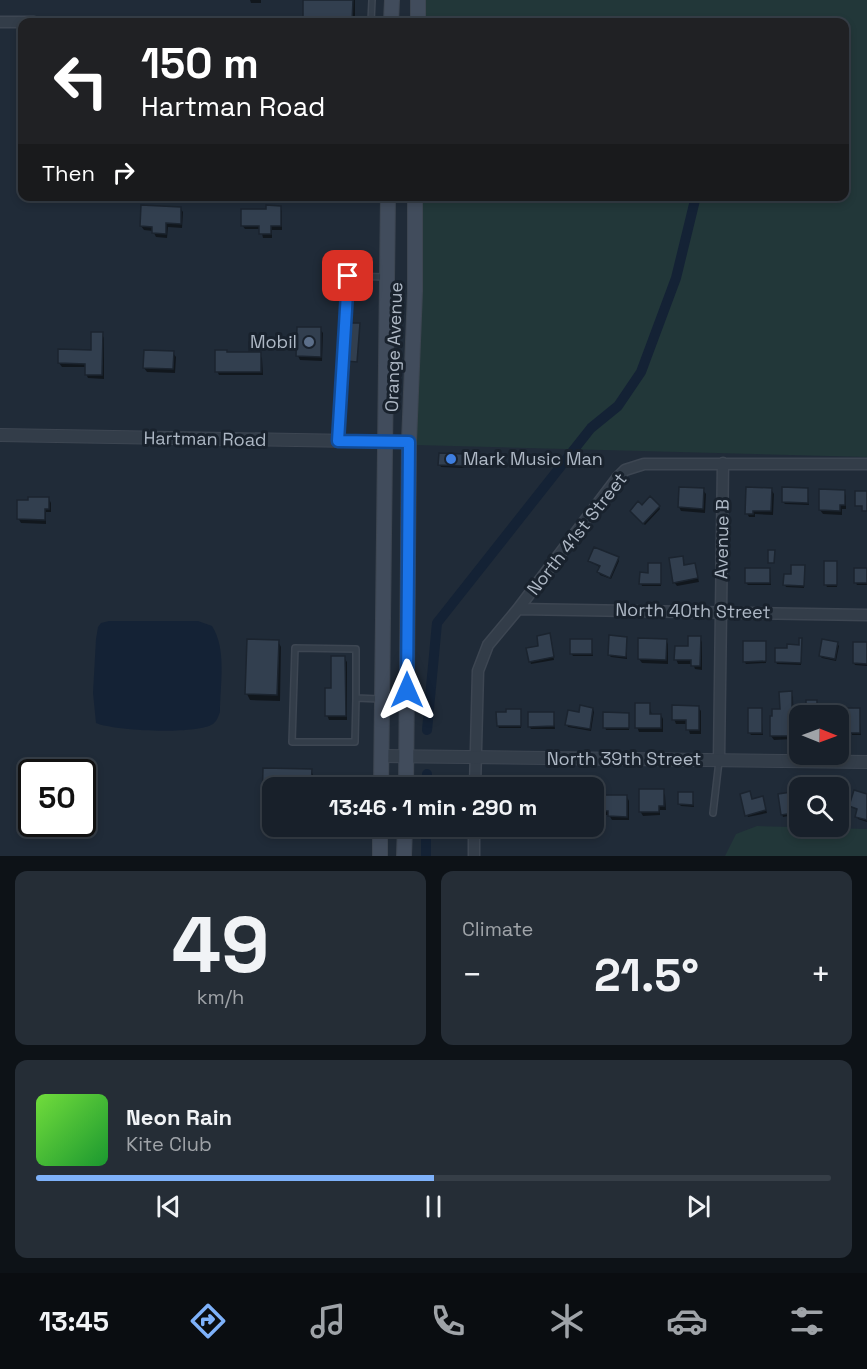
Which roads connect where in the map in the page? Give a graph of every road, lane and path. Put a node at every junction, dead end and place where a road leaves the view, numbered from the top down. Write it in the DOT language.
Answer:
graph roads {
  1 [pos="372,0"];
  2 [pos="392,0"];
  3 [pos="412,0"];
  4 [pos="418,0"];
  5 [pos="371,18"];
  6 [pos="391,18"];
  7 [pos="411,18"];
  8 [pos="418,18"];
  9 [pos="0,22"];
  10 [pos="18,22"];
  11 [pos="388,201"];
  12 [pos="415,201"];
  13 [pos="387,277"];
  14 [pos="0,435"];
  15 [pos="338,441"];
  16 [pos="384,442"];
  17 [pos="409,442"];
  18 [pos="723,463"];
  19 [pos="867,464"];
  20 [pos="518,609"];
  21 [pos="721,611"];
  22 [pos="867,615"];
  23 [pos="356,698"];
  24 [pos="382,699"];
  25 [pos="381,756"];
  26 [pos="406,756"];
  27 [pos="475,758"];
  28 [pos="719,759"];
  29 [pos="867,762"];
  30 [pos="381,777"];
  31 [pos="406,777"];
  32 [pos="475,777"];
  33 [pos="713,813"];
  34 [pos="381,837"];
  35 [pos="405,837"];
  36 [pos="474,837"];
  37 [pos="380,856"];
  38 [pos="404,856"];
  39 [pos="474,856"];
  1 -- 5 [label="lane"];
  2 -- 6 [label="main road"];
  3 -- 7 [label="main road"];
  4 -- 8 [label="main road"];
  9 -- 10 [label="street"];
  11 -- 13 [label="main road, Orange Avenue"];
  12 -- 17 [label="main road, Orange Avenue"];
  13 -- 15 [label="lane"];
  13 -- 16 [label="main road, Orange Avenue"];
  14 -- 15 [label="street, Hartman Road"];
  15 -- 16 [label="street, Hartman Road"];
  16 -- 17 [label="street, Hartman Road"];
  16 -- 24 [label="main road, Orange Avenue"];
  17 -- 26 [label="main road, Orange Avenue"];
  18 -- 19 [label="street, North 41st Street"];
  18 -- 20 [label="street, North 41st Street"];
  18 -- 21 [label="street, Avenue B"];
  20 -- 21 [label="street, North 40th Street"];
  20 -- 27 [label="street, North 41st Street"];
  21 -- 22 [label="street, North 40th Street"];
  21 -- 28 [label="street, Avenue B"];
  23 -- 23 [label="lane"];
  23 -- 24 [label="lane"];
  24 -- 25 [label="main road, Orange Avenue"];
  25 -- 26 [label="street, North 39th Street"];
  25 -- 30 [label="main road, Orange Avenue"];
  26 -- 27 [label="street, North 39th Street"];
  26 -- 31 [label="main road, Orange Avenue"];
  27 -- 28 [label="street, North 39th Street"];
  27 -- 32 [label="street, North 41st Street"];
  28 -- 29 [label="street, North 39th Street"];
  28 -- 33 [label="lane"];
  34 -- 37 [label="main road"];
  35 -- 38 [label="main road"];
  36 -- 39 [label="street"];
}
